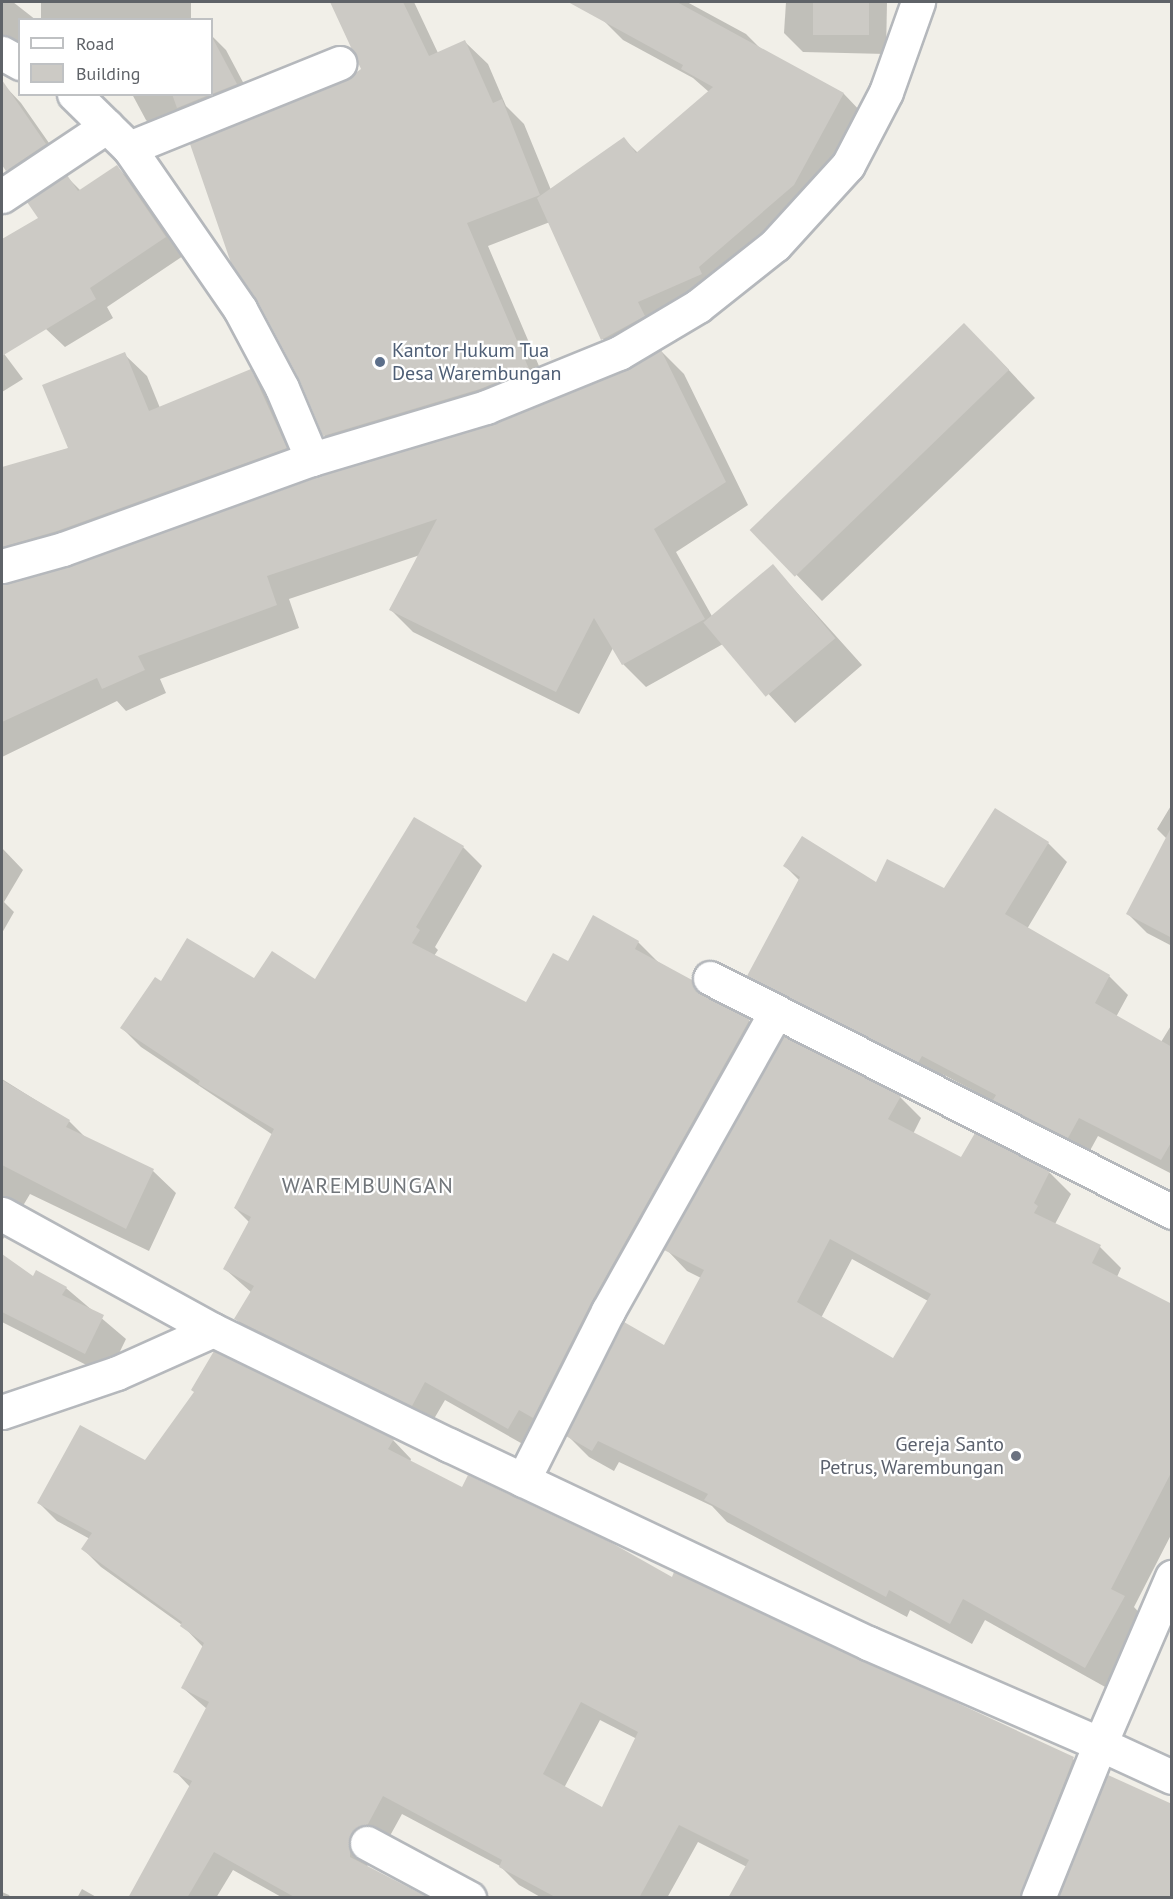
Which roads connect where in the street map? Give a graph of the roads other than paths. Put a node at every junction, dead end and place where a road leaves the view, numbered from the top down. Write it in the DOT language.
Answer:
graph roads {
  1 [pos="918,2"];
  2 [pos="2,53"];
  3 [pos="18,62"];
  4 [pos="339,63"];
  5 [pos="76,96"];
  6 [pos="118,137"];
  7 [pos="2,196"];
  8 [pos="312,459"];
  9 [pos="2,566"];
  10 [pos="710,978"];
  11 [pos="776,1012"];
  12 [pos="1172,1212"];
  13 [pos="2,1214"];
  14 [pos="213,1330"];
  15 [pos="2,1412"];
  16 [pos="523,1480"];
  17 [pos="1172,1577"];
  18 [pos="1100,1744"];
  19 [pos="1172,1777"];
  20 [pos="367,1844"];
  21 [pos="458,1895"];
  22 [pos="1038,1898"];
  1 -- 8 [label="street"];
  2 -- 3 [label="street"];
  4 -- 6 [label="street"];
  5 -- 6 [label="street"];
  6 -- 7 [label="street"];
  6 -- 8 [label="street"];
  8 -- 9 [label="street"];
  10 -- 11 [label="street"];
  11 -- 12 [label="street"];
  11 -- 16 [label="street"];
  13 -- 14 [label="street"];
  14 -- 15 [label="street"];
  14 -- 16 [label="street"];
  16 -- 18 [label="street"];
  17 -- 18 [label="street"];
  18 -- 19 [label="street"];
  18 -- 22 [label="street"];
  20 -- 21 [label="street"];
}
